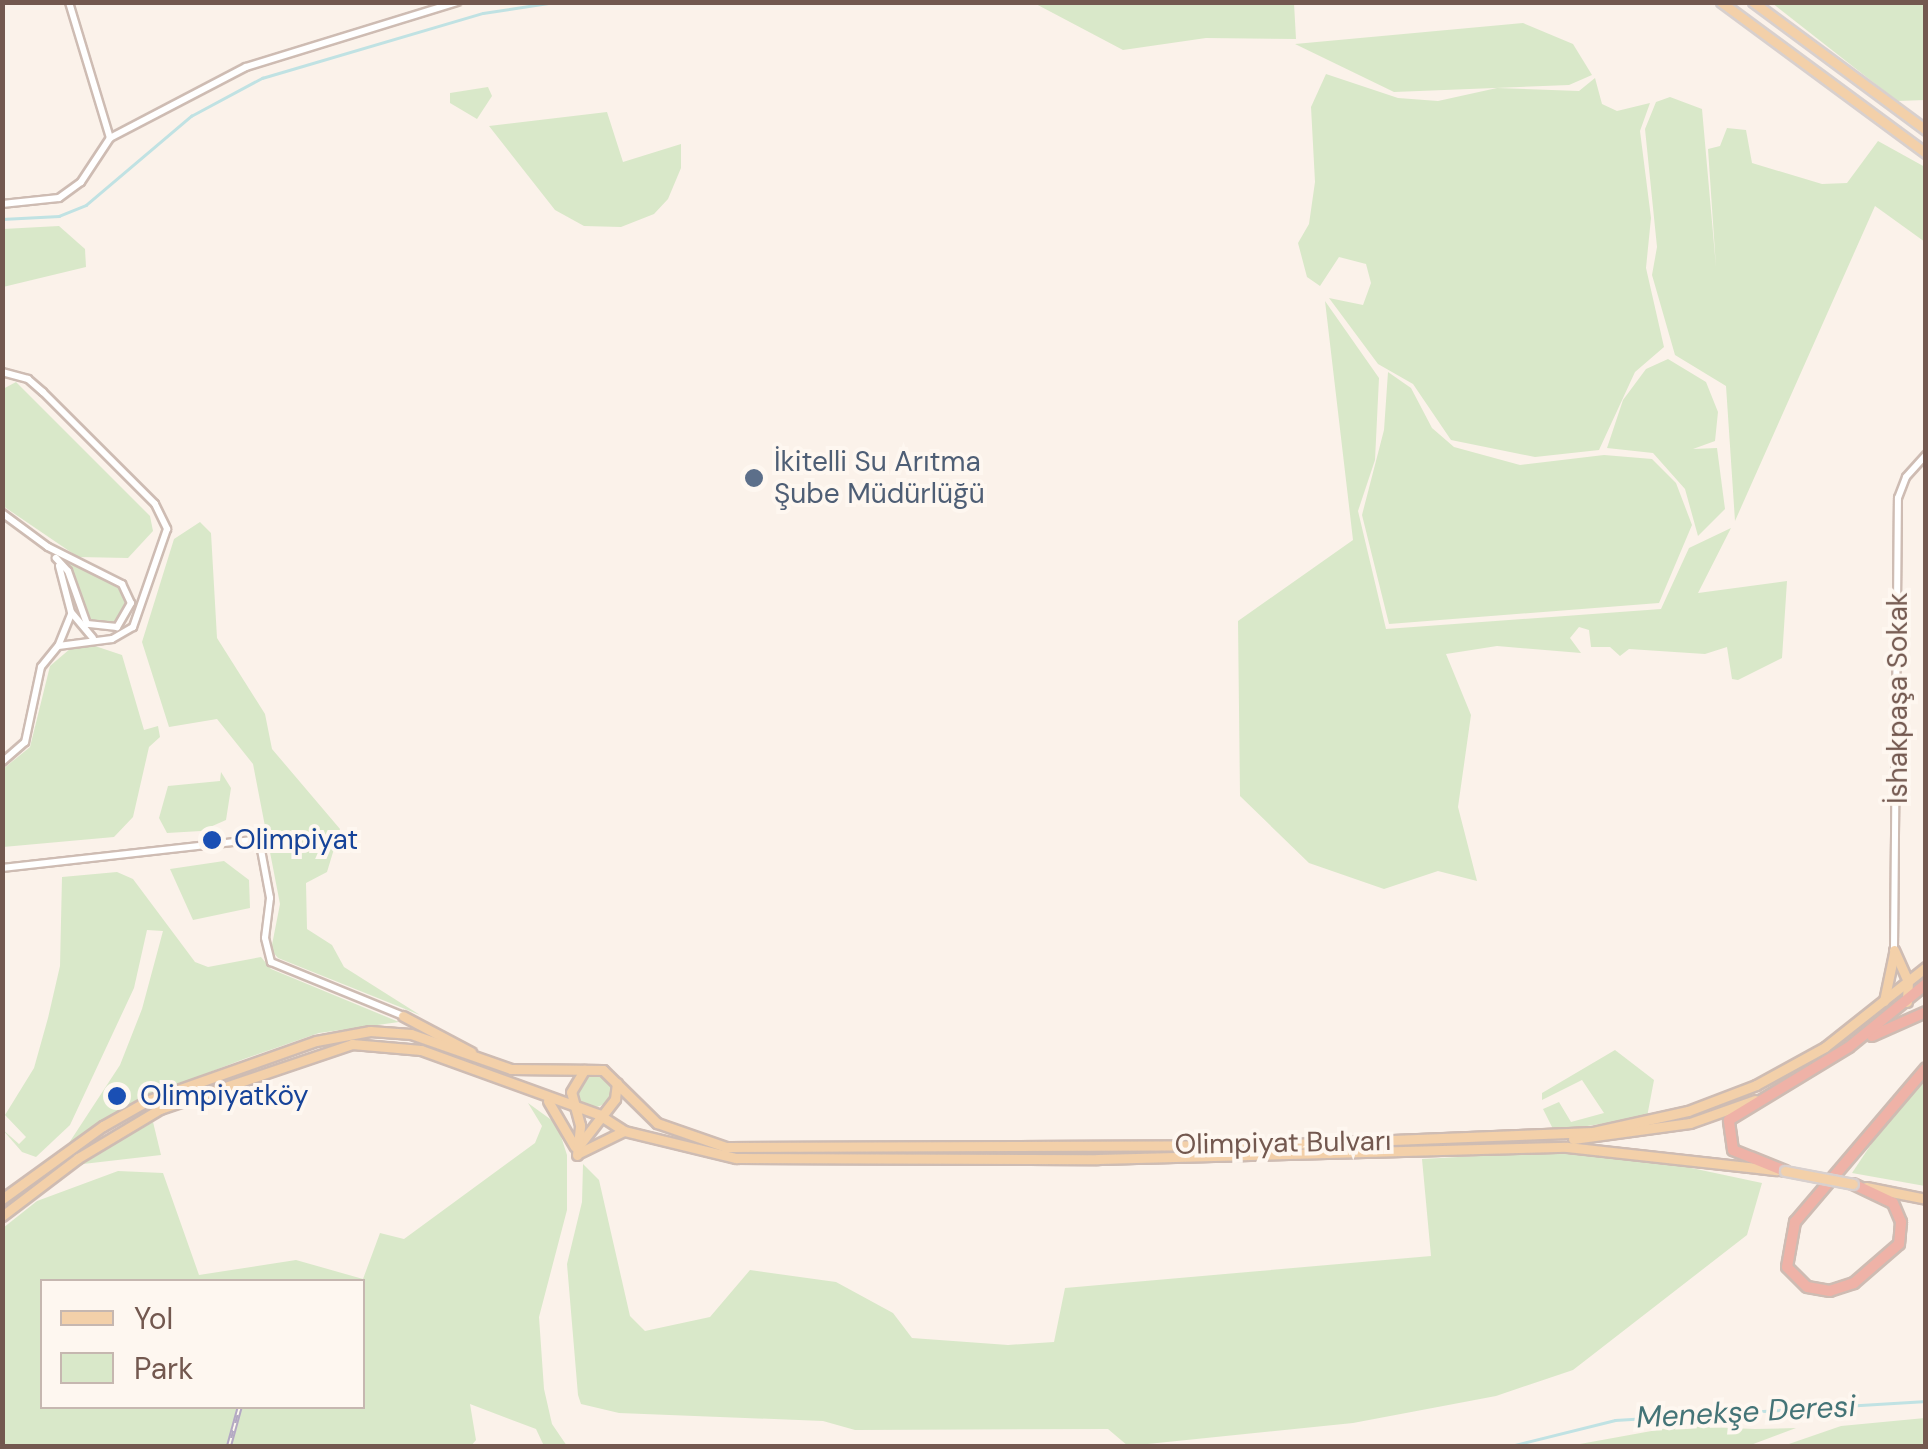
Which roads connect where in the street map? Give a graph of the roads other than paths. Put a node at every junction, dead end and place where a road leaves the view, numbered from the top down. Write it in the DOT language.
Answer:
graph roads {
  1 [pos="69,2"];
  2 [pos="457,2"];
  3 [pos="1721,2"];
  4 [pos="1753,2"];
  5 [pos="1926,130"];
  6 [pos="110,138"];
  7 [pos="1926,153"];
  8 [pos="2,204"];
  9 [pos="2,372"];
  10 [pos="1926,455"];
  11 [pos="2,513"];
  12 [pos="48,547"];
  13 [pos="56,558"];
  14 [pos="129,592"];
  15 [pos="144,593"];
  16 [pos="72,612"];
  17 [pos="94,639"];
  18 [pos="58,646"];
  19 [pos="2,762"];
  20 [pos="2,868"];
  21 [pos="1894,950"];
  22 [pos="1925,968"];
  23 [pos="1908,981"];
  24 [pos="1926,984"];
  25 [pos="1907,1002"];
  26 [pos="1883,1003"];
  27 [pos="1926,1012"];
  28 [pos="403,1016"];
  29 [pos="401,1034"];
  30 [pos="431,1042"];
  31 [pos="1849,1047"];
  32 [pos="443,1057"];
  33 [pos="482,1059"];
  34 [pos="1926,1068"];
  35 [pos="586,1069"];
  36 [pos="617,1083"];
  37 [pos="546,1099"];
  38 [pos="1754,1100"];
  39 [pos="576,1108"];
  40 [pos="598,1114"];
  41 [pos="624,1132"];
  42 [pos="1555,1136"];
  43 [pos="576,1155"];
  44 [pos="1785,1172"];
  45 [pos="1853,1184"];
  46 [pos="1926,1198"];
  47 [pos="2,1200"];
  48 [pos="2,1216"];
  1 -- 6 [label="street"];
  2 -- 6 [label="street"];
  3 -- 7 [label="main road, bridge"];
  4 -- 5 [label="main road, bridge"];
  6 -- 8 [label="street"];
  9 -- 15 [label="street"];
  10 -- 21 [label="street, İshakpaşa Sokak"];
  11 -- 12 [label="street"];
  12 -- 13 [label="street"];
  12 -- 14 [label="street"];
  13 -- 14 [label="street"];
  13 -- 16 [label="street"];
  14 -- 15 [label="street"];
  15 -- 17 [label="street"];
  16 -- 17 [label="street"];
  16 -- 18 [label="street"];
  17 -- 18 [label="street"];
  18 -- 19 [label="street"];
  20 -- 28 [label="street"];
  21 -- 22 [label="main road"];
  21 -- 23 [label="main road"];
  21 -- 26 [label="main road"];
  22 -- 23 [label="main road, Olimpiyat Bulvarı"];
  23 -- 25 [label="main road"];
  23 -- 26 [label="main road, Olimpiyat Bulvarı"];
  24 -- 25 [label="highway"];
  25 -- 31 [label="highway"];
  26 -- 42 [label="main road, Olimpiyat Bulvarı"];
  27 -- 31 [label="highway"];
  28 -- 29 [label="main road"];
  28 -- 30 [label="main road"];
  28 -- 33 [label="main road"];
  29 -- 30 [label="main road"];
  29 -- 47 [label="main road"];
  30 -- 32 [label="main road"];
  30 -- 33 [label="main road"];
  31 -- 38 [label="highway"];
  32 -- 37 [label="main road"];
  32 -- 48 [label="main road"];
  33 -- 35 [label="main road"];
  34 -- 45 [label="highway"];
  35 -- 36 [label="main road"];
  35 -- 39 [label="main road"];
  36 -- 40 [label="main road"];
  36 -- 42 [label="main road, Olimpiyat Bulvarı"];
  37 -- 39 [label="main road"];
  37 -- 43 [label="main road"];
  38 -- 42 [label="main road"];
  38 -- 44 [label="highway"];
  39 -- 40 [label="main road"];
  39 -- 43 [label="main road"];
  40 -- 41 [label="main road, Olimpiyat Bulvarı"];
  40 -- 43 [label="main road"];
  41 -- 43 [label="main road"];
  41 -- 44 [label="main road, Olimpiyat Bulvarı"];
  44 -- 45 [label="main road, Olimpiyat Bulvarı, bridge"];
  45 -- 46 [label="main road, Olimpiyat Bulvarı"];
}
